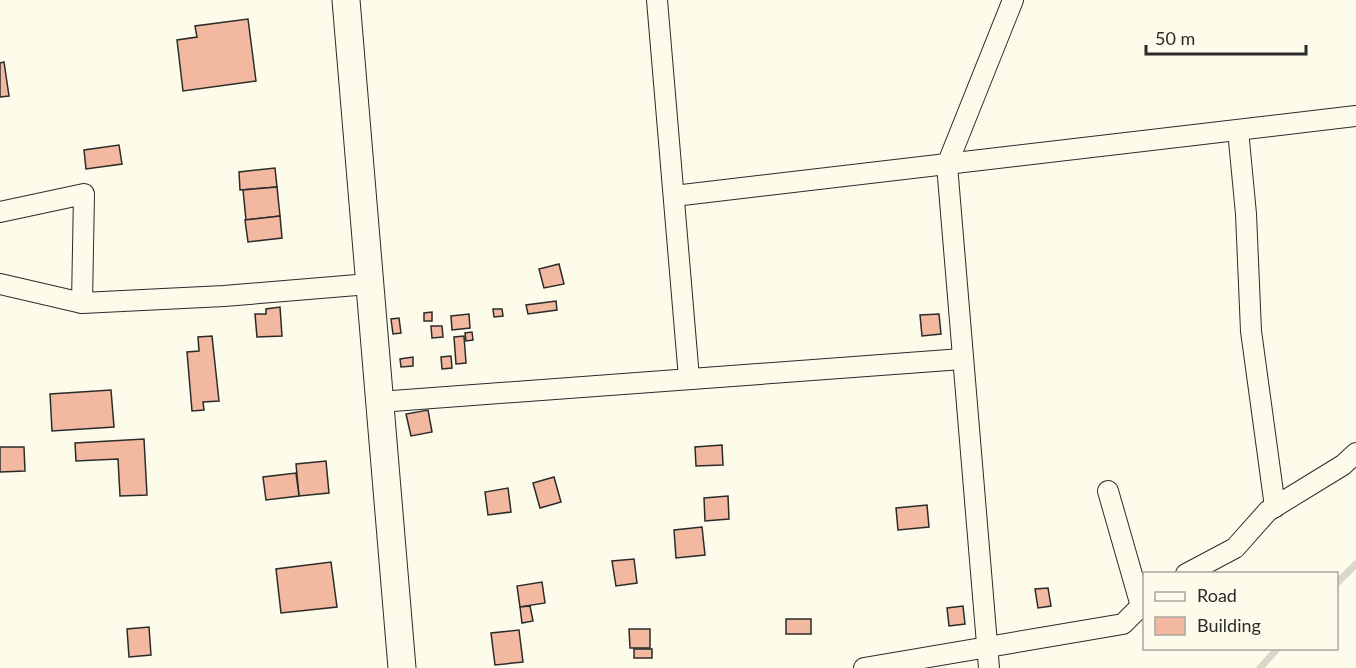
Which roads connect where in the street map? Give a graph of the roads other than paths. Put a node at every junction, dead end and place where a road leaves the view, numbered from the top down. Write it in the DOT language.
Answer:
graph roads {
  1 [pos="346,0"];
  2 [pos="657,0"];
  3 [pos="1013,0"];
  4 [pos="1356,116"];
  5 [pos="1239,130"];
  6 [pos="947,165"];
  7 [pos="674,196"];
  8 [pos="0,212"];
  9 [pos="0,284"];
  10 [pos="369,284"];
  11 [pos="82,303"];
  12 [pos="962,359"];
  13 [pos="689,378"];
  14 [pos="380,402"];
  15 [pos="1356,453"];
  16 [pos="1108,491"];
  17 [pos="1275,507"];
  18 [pos="1188,572"];
  19 [pos="1143,604"];
  20 [pos="986,645"];
  21 [pos="402,668"];
  22 [pos="864,668"];
  23 [pos="989,668"];
  1 -- 10 [label="street"];
  2 -- 7 [label="street"];
  3 -- 6 [label="street"];
  4 -- 5 [label="street"];
  5 -- 6 [label="street"];
  5 -- 17 [label="street"];
  6 -- 7 [label="street"];
  6 -- 12 [label="street"];
  7 -- 13 [label="street"];
  8 -- 11 [label="street"];
  9 -- 11 [label="street"];
  10 -- 11 [label="street"];
  10 -- 14 [label="street"];
  12 -- 13 [label="street"];
  12 -- 20 [label="street"];
  13 -- 14 [label="street"];
  14 -- 21 [label="street"];
  15 -- 17 [label="street"];
  16 -- 19 [label="street"];
  17 -- 18 [label="street"];
  19 -- 20 [label="street"];
  20 -- 22 [label="street"];
  20 -- 23 [label="street"];
}
